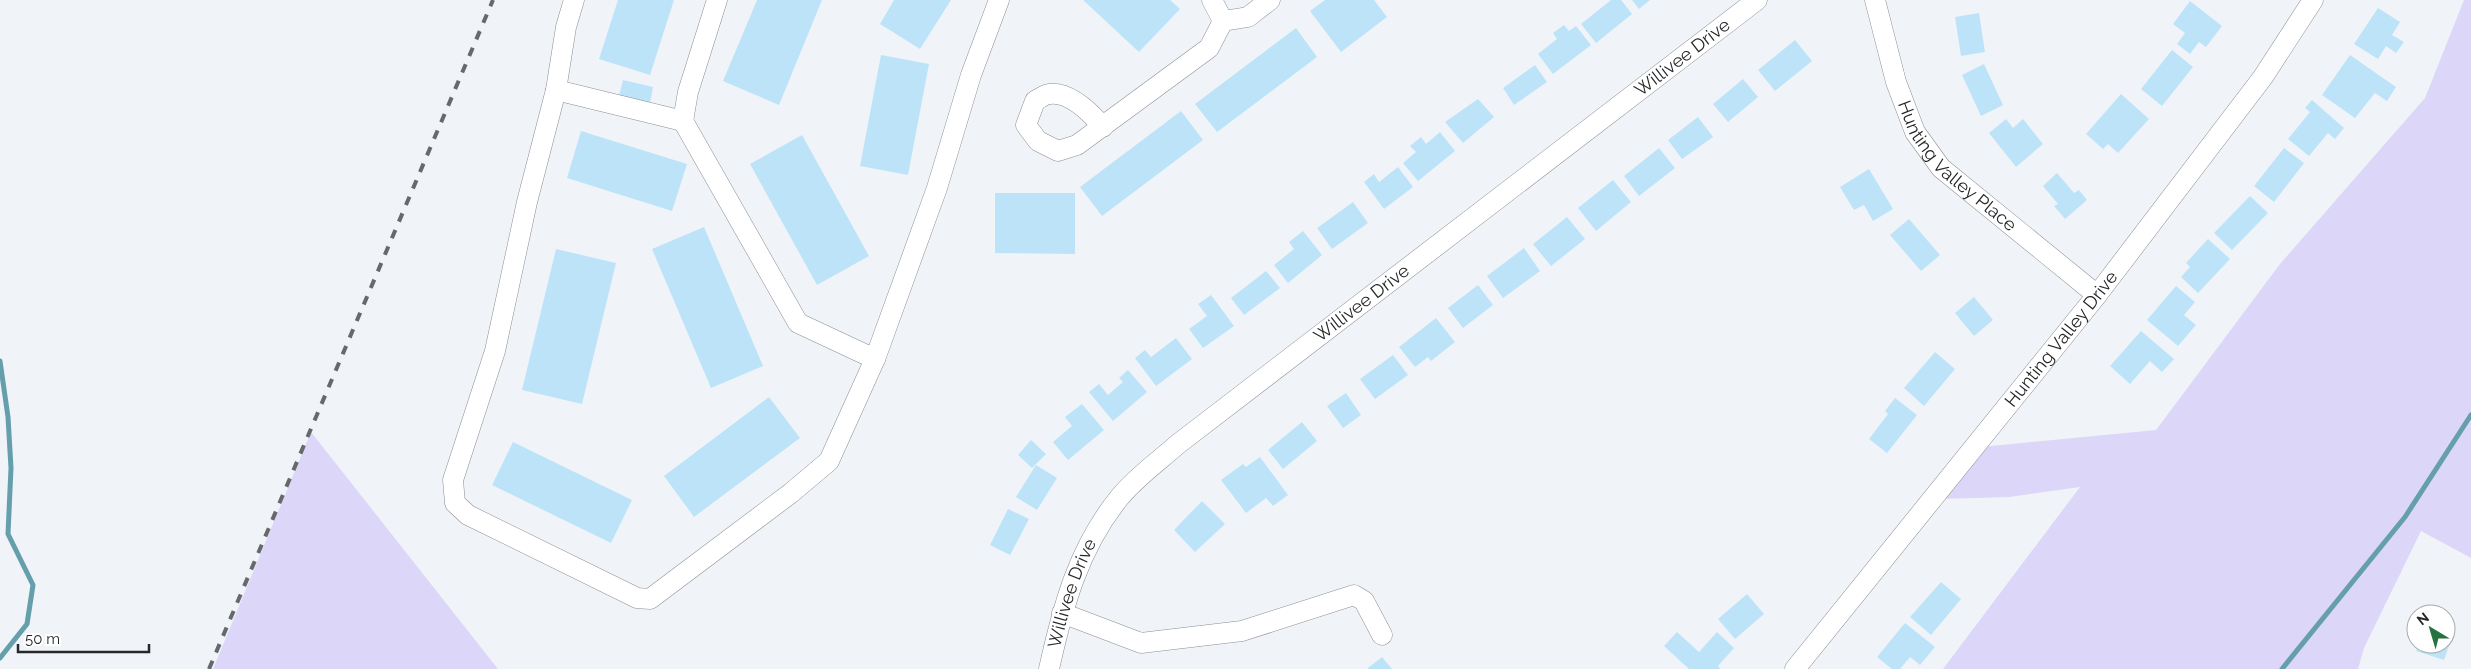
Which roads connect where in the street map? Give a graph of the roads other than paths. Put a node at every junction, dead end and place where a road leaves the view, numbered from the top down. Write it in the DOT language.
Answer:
graph roads {
  1 [pos="574,0"];
  2 [pos="717,0"];
  3 [pos="999,0"];
  4 [pos="1212,0"];
  5 [pos="1270,0"];
  6 [pos="1757,0"];
  7 [pos="1876,0"];
  8 [pos="2313,0"];
  9 [pos="1223,22"];
  10 [pos="556,90"];
  11 [pos="683,121"];
  12 [pos="1103,127"];
  13 [pos="2097,295"];
  14 [pos="875,359"];
  15 [pos="1062,613"];
  16 [pos="1382,635"];
  17 [pos="1049,669"];
  18 [pos="1795,669"];
  1 -- 10 [label="street"];
  2 -- 11 [label="street"];
  3 -- 14 [label="street"];
  4 -- 9 [label="street"];
  5 -- 9 [label="street"];
  6 -- 15 [label="street, Willivee Drive"];
  7 -- 13 [label="street, Hunting Valley Place"];
  8 -- 13 [label="street, Hunting Valley Drive"];
  9 -- 12 [label="street"];
  10 -- 11 [label="street"];
  10 -- 14 [label="street"];
  11 -- 14 [label="street"];
  13 -- 18 [label="street, Hunting Valley Drive"];
  15 -- 16 [label="street"];
  15 -- 17 [label="street, Willivee Drive"];
}
